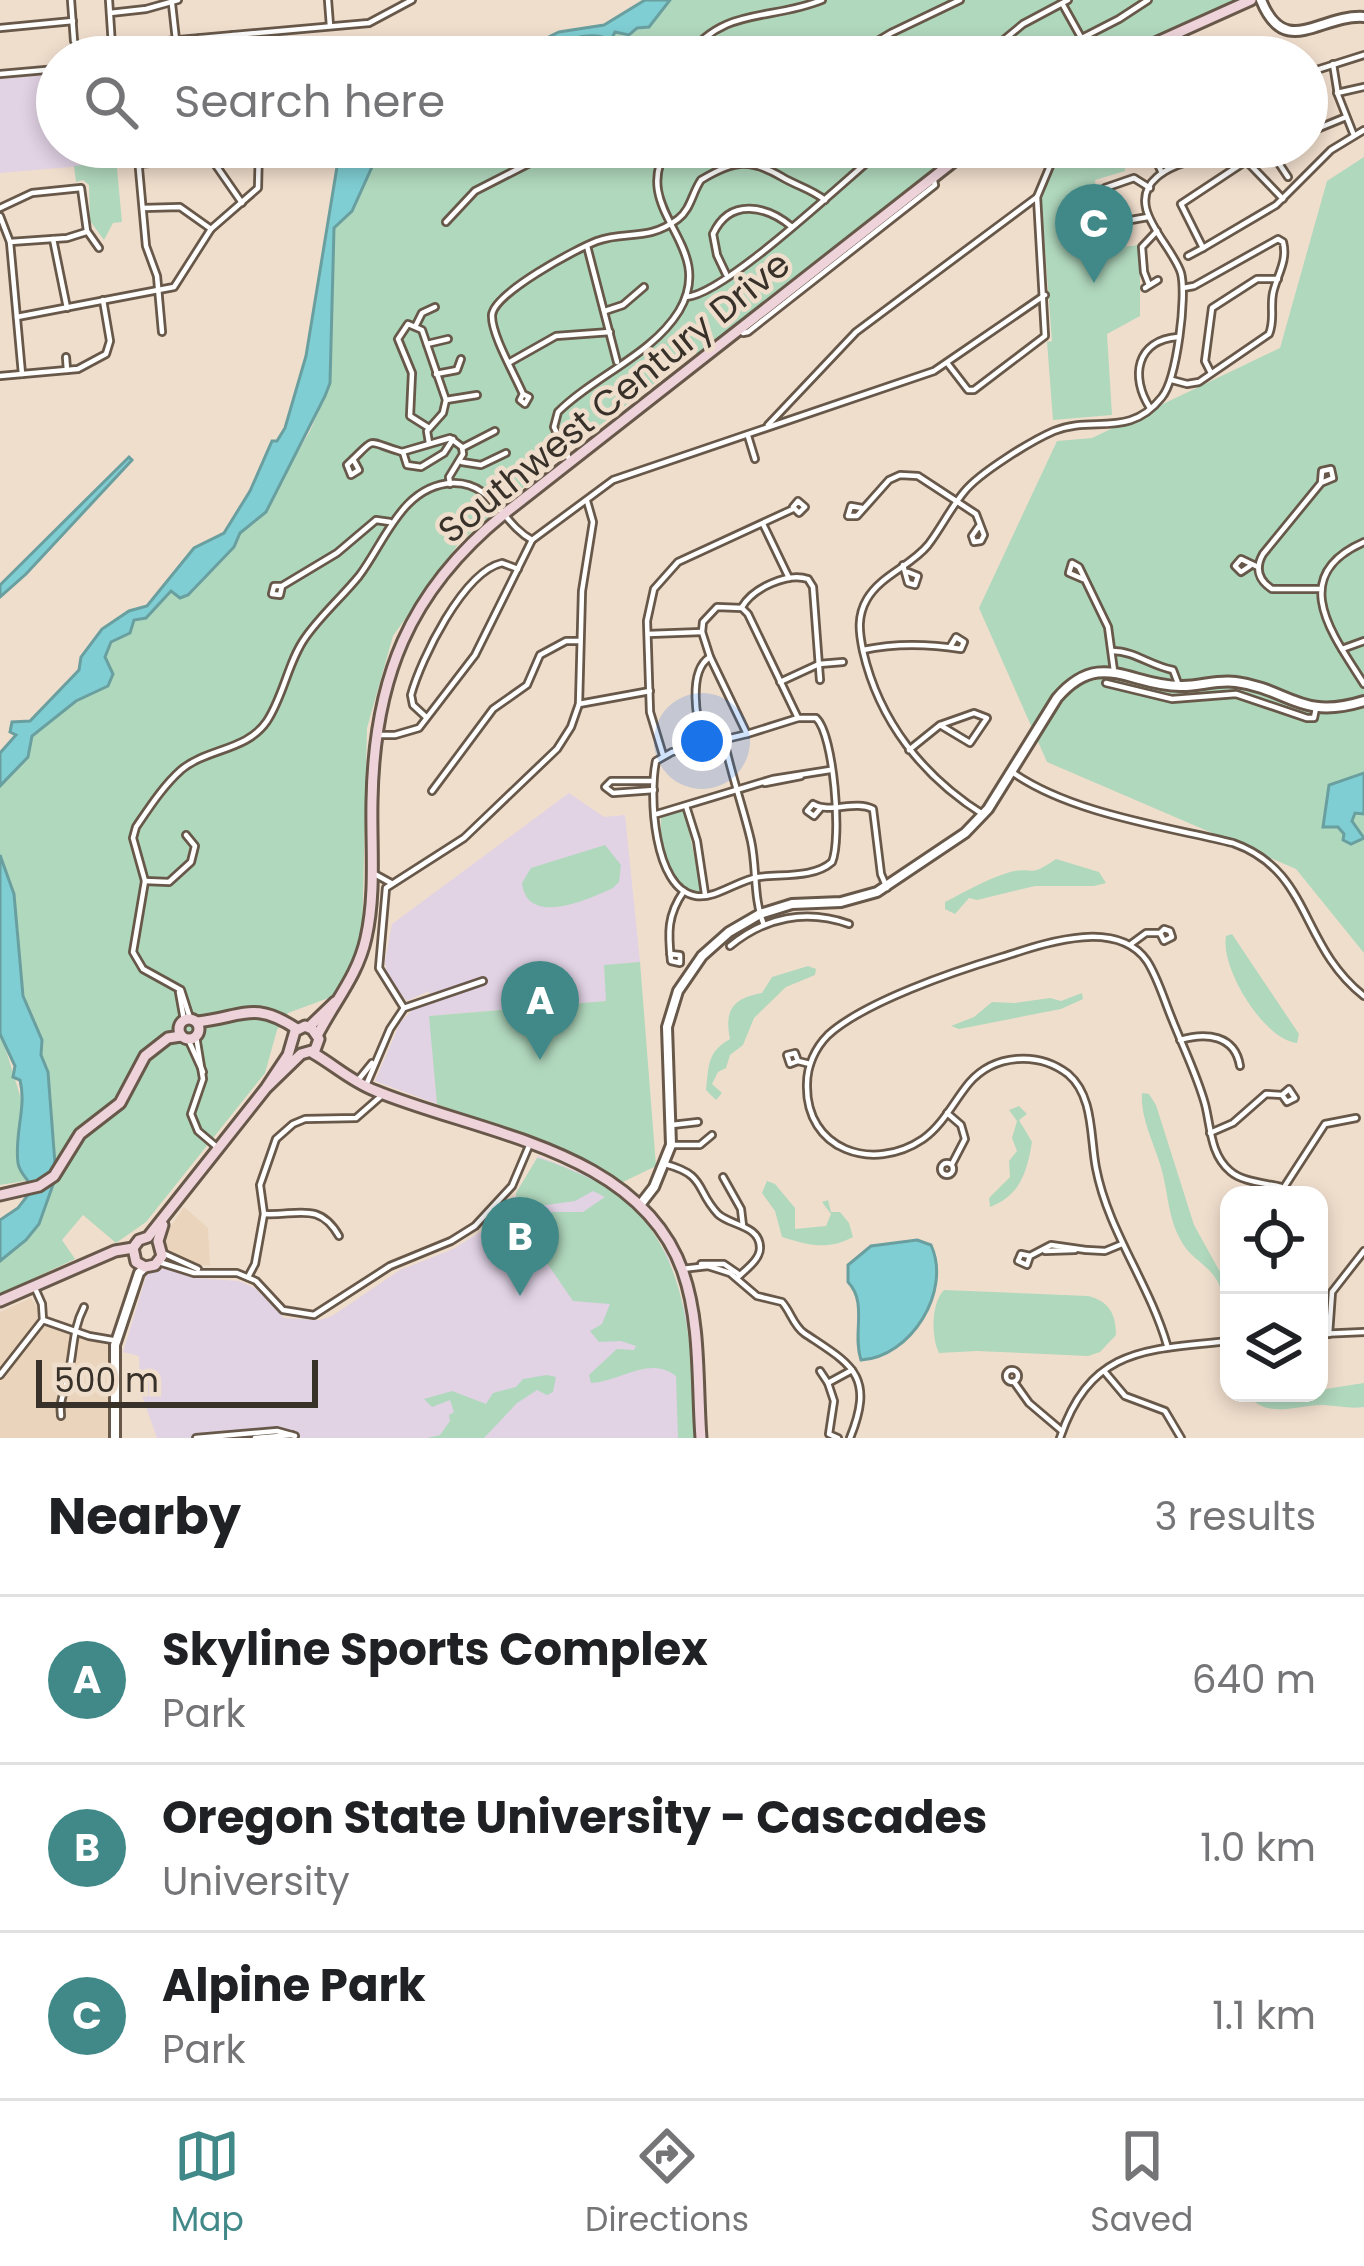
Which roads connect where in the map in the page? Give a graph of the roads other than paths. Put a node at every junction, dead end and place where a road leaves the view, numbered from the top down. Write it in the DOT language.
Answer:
graph roads {
  1 [pos="71,0"];
  2 [pos="109,0"];
  3 [pos="328,0"];
  4 [pos="412,0"];
  5 [pos="822,0"];
  6 [pos="960,0"];
  7 [pos="1148,0"];
  8 [pos="1251,0"];
  9 [pos="1261,0"];
  10 [pos="174,1"];
  11 [pos="1065,2"];
  12 [pos="110,13"];
  13 [pos="1364,17"];
  14 [pos="73,21"];
  15 [pos="331,26"];
  16 [pos="0,28"];
  17 [pos="233,35"];
  18 [pos="74,36"];
  19 [pos="111,36"];
  20 [pos="176,36"];
  21 [pos="222,36"];
  22 [pos="709,36"];
  23 [pos="885,36"];
  24 [pos="1008,36"];
  25 [pos="1079,36"];
  26 [pos="1085,36"];
  27 [pos="1179,36"];
  28 [pos="1364,55"];
  29 [pos="1333,64"];
  30 [pos="1328,66"];
  31 [pos="36,71"];
  32 [pos="0,74"];
  33 [pos="1364,87"];
  34 [pos="1337,93"];
  35 [pos="1346,117"];
  36 [pos="1328,124"];
  37 [pos="1364,130"];
  38 [pos="1354,135"];
  39 [pos="1328,152"];
  40 [pos="139,168"];
  41 [pos="219,168"];
  42 [pos="260,168"];
  43 [pos="520,168"];
  44 [pos="658,168"];
  45 [pos="732,168"];
  46 [pos="772,168"];
  47 [pos="861,168"];
  48 [pos="943,168"];
  49 [pos="1049,168"];
  50 [pos="1160,168"];
  51 [pos="1175,168"];
  52 [pos="1235,168"];
  53 [pos="1253,168"];
  54 [pos="1282,168"];
  55 [pos="1313,168"];
  56 [pos="1162,173"];
  57 [pos="1288,177"];
  58 [pos="1105,188"];
  59 [pos="1150,188"];
  60 [pos="1037,197"];
  61 [pos="1283,199"];
  62 [pos="825,200"];
  63 [pos="242,203"];
  64 [pos="143,208"];
  65 [pos="0,212"];
  66 [pos="1148,217"];
  67 [pos="446,222"];
  68 [pos="672,223"];
  69 [pos="1108,224"];
  70 [pos="792,227"];
  71 [pos="211,229"];
  72 [pos="87,231"];
  73 [pos="1157,231"];
  74 [pos="53,239"];
  75 [pos="10,242"];
  76 [pos="586,247"];
  77 [pos="99,248"];
  78 [pos="1203,248"];
  79 [pos="1188,256"];
  80 [pos="12,269"];
  81 [pos="0,270"];
  82 [pos="727,275"];
  83 [pos="1278,279"];
  84 [pos="1158,280"];
  85 [pos="644,287"];
  86 [pos="1183,288"];
  87 [pos="159,292"];
  88 [pos="1045,295"];
  89 [pos="686,297"];
  90 [pos="103,300"];
  91 [pos="434,307"];
  92 [pos="67,308"];
  93 [pos="605,310"];
  94 [pos="17,317"];
  95 [pos="416,325"];
  96 [pos="162,332"];
  97 [pos="610,332"];
  98 [pos="1178,338"];
  99 [pos="448,339"];
  100 [pos="427,344"];
  101 [pos="66,357"];
  102 [pos="461,358"];
  103 [pos="510,362"];
  104 [pos="618,364"];
  105 [pos="948,364"];
  106 [pos="67,370"];
  107 [pos="22,374"];
  108 [pos="436,374"];
  109 [pos="1211,374"];
  110 [pos="0,376"];
  111 [pos="1172,380"];
  112 [pos="523,394"];
  113 [pos="477,395"];
  114 [pos="446,400"];
  115 [pos="1150,408"];
  116 [pos="429,428"];
  117 [pos="765,430"];
  118 [pos="495,431"];
  119 [pos="748,436"];
  120 [pos="453,440"];
  121 [pos="429,443"];
  122 [pos="462,448"];
  123 [pos="403,452"];
  124 [pos="506,453"];
  125 [pos="353,459"];
  126 [pos="755,459"];
  127 [pos="570,461"];
  128 [pos="462,462"];
  129 [pos="1321,483"];
  130 [pos="450,484"];
  131 [pos="586,500"];
  132 [pos="958,501"];
  133 [pos="862,508"];
  134 [pos="793,509"];
  135 [pos="504,514"];
  136 [pos="390,522"];
  137 [pos="763,524"];
  138 [pos="979,526"];
  139 [pos="532,540"];
  140 [pos="1364,542"];
  141 [pos="518,568"];
  142 [pos="789,578"];
  143 [pos="1083,579"];
  144 [pos="282,586"];
  145 [pos="1321,589"];
  146 [pos="742,608"];
  147 [pos="702,632"];
  148 [pos="648,634"];
  149 [pos="580,641"];
  150 [pos="1364,641"];
  151 [pos="950,647"];
  152 [pos="1342,649"];
  153 [pos="863,650"];
  154 [pos="1113,651"];
  155 [pos="710,657"];
  156 [pos="843,662"];
  157 [pos="819,664"];
  158 [pos="1114,671"];
  159 [pos="820,680"];
  160 [pos="780,682"];
  161 [pos="1364,684"];
  162 [pos="1179,686"];
  163 [pos="650,691"];
  164 [pos="1364,701"];
  165 [pos="579,704"];
  166 [pos="1316,707"];
  167 [pos="427,718"];
  168 [pos="798,718"];
  169 [pos="940,725"];
  170 [pos="747,734"];
  171 [pos="375,735"];
  172 [pos="724,740"];
  173 [pos="703,744"];
  174 [pos="909,750"];
  175 [pos="663,755"];
  176 [pos="830,770"];
  177 [pos="1012,772"];
  178 [pos="654,780"];
  179 [pos="654,790"];
  180 [pos="734,790"];
  181 [pos="432,791"];
  182 [pos="686,806"];
  183 [pos="834,807"];
  184 [pos="820,809"];
  185 [pos="657,814"];
  186 [pos="984,814"];
  187 [pos="186,835"];
  188 [pos="371,872"];
  189 [pos="755,878"];
  190 [pos="145,881"];
  191 [pos="391,883"];
  192 [pos="887,888"];
  193 [pos="684,891"];
  194 [pos="705,896"];
  195 [pos="760,914"];
  196 [pos="849,924"];
  197 [pos="764,925"];
  198 [pos="1160,933"];
  199 [pos="1131,944"];
  200 [pos="730,946"];
  201 [pos="670,954"];
  202 [pos="483,981"];
  203 [pos="1364,996"];
  204 [pos="404,1008"];
  205 [pos="189,1029"];
  206 [pos="1180,1040"];
  207 [pos="305,1041"];
  208 [pos="798,1061"];
  209 [pos="810,1064"];
  210 [pos="1240,1066"];
  211 [pos="375,1090"];
  212 [pos="1282,1095"];
  213 [pos="947,1113"];
  214 [pos="1356,1118"];
  215 [pos="698,1122"];
  216 [pos="672,1125"];
  217 [pos="1210,1133"];
  218 [pos="712,1135"];
  219 [pos="671,1145"];
  220 [pos="529,1146"];
  221 [pos="218,1148"];
  222 [pos="664,1164"];
  223 [pos="952,1164"];
  224 [pos="723,1177"];
  225 [pos="1267,1186"];
  226 [pos="1283,1186"];
  227 [pos="0,1193"];
  228 [pos="640,1205"];
  229 [pos="264,1214"];
  230 [pos="743,1226"];
  231 [pos="339,1236"];
  232 [pos="1123,1244"];
  233 [pos="157,1248"];
  234 [pos="1364,1251"];
  235 [pos="1030,1256"];
  236 [pos="1358,1257"];
  237 [pos="137,1258"];
  238 [pos="1364,1264"];
  239 [pos="682,1269"];
  240 [pos="738,1276"];
  241 [pos="248,1277"];
  242 [pos="35,1289"];
  243 [pos="0,1304"];
  244 [pos="84,1307"];
  245 [pos="43,1320"];
  246 [pos="75,1331"];
  247 [pos="1364,1332"];
  248 [pos="1329,1334"];
  249 [pos="118,1341"];
  250 [pos="1220,1342"];
  251 [pos="1167,1345"];
  252 [pos="852,1370"];
  253 [pos="820,1371"];
  254 [pos="1104,1372"];
  255 [pos="0,1376"];
  256 [pos="1014,1382"];
  257 [pos="828,1383"];
  258 [pos="61,1416"];
  259 [pos="1061,1434"];
  260 [pos="294,1435"];
  261 [pos="117,1436"];
  262 [pos="196,1438"];
  263 [pos="255,1438"];
  264 [pos="701,1438"];
  265 [pos="838,1438"];
  266 [pos="850,1438"];
  267 [pos="1181,1438"];
  1 -- 14 [label="street"];
  2 -- 12 [label="street"];
  3 -- 15 [label="street"];
  4 -- 15 [label="street"];
  5 -- 22 [label="street"];
  6 -- 23 [label="street"];
  7 -- 26 [label="street"];
  8 -- 27 [label="main road"];
  9 -- 13 [label="street"];
  10 -- 12 [label="street"];
  10 -- 20 [label="street"];
  11 -- 24 [label="street"];
  11 -- 25 [label="street"];
  12 -- 19 [label="street"];
  14 -- 16 [label="street"];
  14 -- 18 [label="street"];
  15 -- 17 [label="street"];
  17 -- 21 [label="street"];
  28 -- 29 [label="street"];
  29 -- 30 [label="street"];
  29 -- 34 [label="street"];
  31 -- 32 [label="street"];
  33 -- 34 [label="street"];
  34 -- 35 [label="street"];
  35 -- 36 [label="street"];
  35 -- 38 [label="street"];
  37 -- 38 [label="street"];
  38 -- 39 [label="street"];
  40 -- 64 [label="street"];
  41 -- 63 [label="street"];
  42 -- 63 [label="street"];
  43 -- 67 [label="street"];
  44 -- 68 [label="street"];
  45 -- 68 [label="street"];
  46 -- 62 [label="street"];
  47 -- 62 [label="street"];
  48 -- 127 [label="main road, Southwest Century Drive"];
  49 -- 60 [label="street"];
  50 -- 56 [label="street"];
  51 -- 56 [label="street"];
  52 -- 78 [label="street"];
  53 -- 61 [label="street"];
  54 -- 57 [label="street"];
  55 -- 61 [label="street"];
  56 -- 59 [label="street"];
  58 -- 59 [label="street"];
  59 -- 66 [label="street"];
  60 -- 88 [label="street"];
  60 -- 117 [label="street"];
  61 -- 78 [label="street"];
  62 -- 70 [label="street"];
  63 -- 71 [label="street"];
  64 -- 71 [label="street"];
  64 -- 87 [label="street"];
  65 -- 72 [label="street"];
  65 -- 75 [label="street"];
  66 -- 69 [label="street"];
  66 -- 73 [label="street"];
  68 -- 76 [label="street"];
  68 -- 89 [label="street"];
  70 -- 82 [label="street"];
  70 -- 82 [label="street"];
  71 -- 87 [label="street"];
  72 -- 74 [label="street"];
  72 -- 77 [label="street"];
  73 -- 84 [label="street"];
  73 -- 86 [label="street"];
  74 -- 75 [label="street"];
  74 -- 92 [label="street"];
  75 -- 80 [label="street"];
  76 -- 93 [label="street"];
  76 -- 103 [label="street"];
  78 -- 79 [label="street"];
  80 -- 81 [label="street"];
  80 -- 94 [label="street"];
  82 -- 89 [label="street"];
  83 -- 86 [label="street"];
  83 -- 109 [label="street"];
  83 -- 109 [label="street"];
  85 -- 93 [label="street"];
  86 -- 98 [label="street"];
  87 -- 90 [label="street"];
  87 -- 96 [label="street"];
  88 -- 105 [label="street"];
  88 -- 105 [label="street"];
  89 -- 104 [label="street"];
  90 -- 92 [label="street"];
  90 -- 106 [label="street"];
  91 -- 95 [label="street"];
  92 -- 94 [label="street"];
  93 -- 97 [label="street"];
  94 -- 107 [label="street"];
  95 -- 100 [label="street"];
  95 -- 116 [label="street"];
  97 -- 103 [label="street"];
  97 -- 104 [label="street"];
  98 -- 111 [label="street"];
  98 -- 115 [label="street"];
  99 -- 100 [label="street"];
  100 -- 108 [label="street"];
  101 -- 106 [label="street"];
  102 -- 108 [label="street"];
  103 -- 112 [label="street"];
  104 -- 127 [label="street"];
  105 -- 117 [label="street"];
  106 -- 107 [label="street"];
  107 -- 110 [label="street"];
  108 -- 114 [label="street"];
  109 -- 111 [label="street"];
  111 -- 115 [label="street"];
  113 -- 114 [label="street"];
  114 -- 116 [label="street"];
  115 -- 132 [label="street"];
  116 -- 121 [label="street"];
  117 -- 119 [label="street"];
  118 -- 122 [label="street"];
  119 -- 126 [label="street"];
  119 -- 131 [label="street"];
  120 -- 121 [label="street"];
  120 -- 122 [label="street"];
  120 -- 123 [label="street"];
  121 -- 123 [label="street"];
  122 -- 128 [label="street"];
  123 -- 125 [label="street"];
  124 -- 128 [label="street"];
  127 -- 135 [label="main road, Southwest Century Drive"];
  128 -- 130 [label="street"];
  129 -- 145 [label="street"];
  130 -- 135 [label="street"];
  130 -- 136 [label="street"];
  131 -- 139 [label="street"];
  131 -- 149 [label="street"];
  132 -- 133 [label="street"];
  132 -- 138 [label="street"];
  132 -- 153 [label="street"];
  134 -- 137 [label="street"];
  135 -- 139 [label="street"];
  135 -- 171 [label="main road, Southwest Century Drive"];
  136 -- 144 [label="street"];
  136 -- 190 [label="street"];
  137 -- 142 [label="street"];
  137 -- 148 [label="street"];
  139 -- 141 [label="street"];
  140 -- 145 [label="street"];
  141 -- 167 [label="street"];
  141 -- 167 [label="street"];
  142 -- 146 [label="street"];
  142 -- 157 [label="street"];
  143 -- 154 [label="street"];
  145 -- 152 [label="street"];
  146 -- 147 [label="street"];
  146 -- 160 [label="street"];
  147 -- 148 [label="street"];
  147 -- 155 [label="street"];
  148 -- 163 [label="street"];
  149 -- 165 [label="street"];
  149 -- 181 [label="street"];
  150 -- 152 [label="street"];
  151 -- 153 [label="street"];
  152 -- 161 [label="street"];
  153 -- 174 [label="street"];
  154 -- 158 [label="street"];
  154 -- 162 [label="street"];
  155 -- 170 [label="street"];
  155 -- 173 [label="street"];
  156 -- 157 [label="street"];
  157 -- 159 [label="street"];
  157 -- 160 [label="street"];
  158 -- 162 [label="street"];
  158 -- 166 [label="street"];
  158 -- 177 [label="street"];
  160 -- 168 [label="street"];
  162 -- 166 [label="street"];
  163 -- 165 [label="street"];
  163 -- 175 [label="street"];
  164 -- 166 [label="street"];
  165 -- 191 [label="street"];
  167 -- 171 [label="street"];
  168 -- 170 [label="street"];
  168 -- 176 [label="street"];
  169 -- 169 [label="street"];
  169 -- 174 [label="street"];
  170 -- 172 [label="street"];
  171 -- 188 [label="main road, Southwest Century Drive"];
  172 -- 173 [label="street"];
  172 -- 180 [label="street"];
  173 -- 175 [label="street"];
  174 -- 186 [label="street"];
  175 -- 178 [label="street"];
  176 -- 180 [label="street"];
  176 -- 183 [label="street"];
  177 -- 186 [label="street"];
  177 -- 203 [label="street"];
  178 -- 179 [label="street"];
  178 -- 179 [label="street"];
  179 -- 185 [label="street"];
  180 -- 182 [label="street"];
  180 -- 189 [label="street"];
  182 -- 185 [label="street"];
  182 -- 194 [label="street"];
  183 -- 184 [label="street"];
  183 -- 189 [label="street"];
  183 -- 192 [label="street"];
  185 -- 193 [label="street"];
  186 -- 192 [label="street"];
  187 -- 190 [label="street"];
  188 -- 191 [label="street"];
  188 -- 207 [label="main road, Southwest Century Drive"];
  189 -- 194 [label="street"];
  189 -- 195 [label="street"];
  190 -- 205 [label="street"];
  191 -- 204 [label="street"];
  192 -- 195 [label="street"];
  193 -- 194 [label="street"];
  193 -- 201 [label="street"];
  195 -- 197 [label="street"];
  195 -- 216 [label="street"];
  196 -- 197 [label="street"];
  197 -- 200 [label="street"];
  198 -- 199 [label="street"];
  199 -- 206 [label="street"];
  199 -- 209 [label="street"];
  202 -- 204 [label="street"];
  204 -- 211 [label="street"];
  205 -- 207 [label="main road"];
  205 -- 221 [label="street"];
  205 -- 227 [label="main road"];
  206 -- 210 [label="street"];
  206 -- 217 [label="street"];
  207 -- 211 [label="main road"];
  207 -- 221 [label="main road, Southwest Century Drive"];
  208 -- 209 [label="street"];
  209 -- 213 [label="street"];
  211 -- 220 [label="main road"];
  211 -- 229 [label="street"];
  212 -- 217 [label="street"];
  213 -- 223 [label="street"];
  213 -- 232 [label="street"];
  214 -- 226 [label="street"];
  215 -- 216 [label="street"];
  216 -- 219 [label="street"];
  217 -- 225 [label="street"];
  218 -- 219 [label="street"];
  219 -- 222 [label="street"];
  220 -- 228 [label="main road"];
  220 -- 241 [label="street"];
  221 -- 233 [label="main road, Southwest Century Drive"];
  222 -- 228 [label="street"];
  222 -- 230 [label="street"];
  224 -- 230 [label="street"];
  228 -- 239 [label="main road"];
  229 -- 231 [label="street"];
  229 -- 241 [label="street"];
  230 -- 240 [label="street"];
  232 -- 235 [label="street"];
  232 -- 251 [label="street"];
  233 -- 237 [label="main road"];
  233 -- 237 [label="main road"];
  233 -- 241 [label="street"];
  234 -- 236 [label="street"];
  236 -- 238 [label="street"];
  236 -- 248 [label="street"];
  237 -- 242 [label="main road"];
  237 -- 249 [label="street"];
  239 -- 240 [label="street"];
  239 -- 264 [label="main road"];
  240 -- 252 [label="street"];
  242 -- 243 [label="main road"];
  242 -- 245 [label="street"];
  244 -- 246 [label="street"];
  245 -- 246 [label="street"];
  245 -- 255 [label="street"];
  246 -- 249 [label="street"];
  246 -- 258 [label="street"];
  247 -- 248 [label="street"];
  249 -- 261 [label="street"];
  250 -- 251 [label="street"];
  251 -- 254 [label="street"];
  252 -- 257 [label="street"];
  252 -- 266 [label="street"];
  253 -- 257 [label="street"];
  254 -- 259 [label="street"];
  254 -- 267 [label="street"];
  256 -- 259 [label="street"];
  257 -- 265 [label="street"];
  260 -- 262 [label="street"];
  260 -- 263 [label="street"];
}
